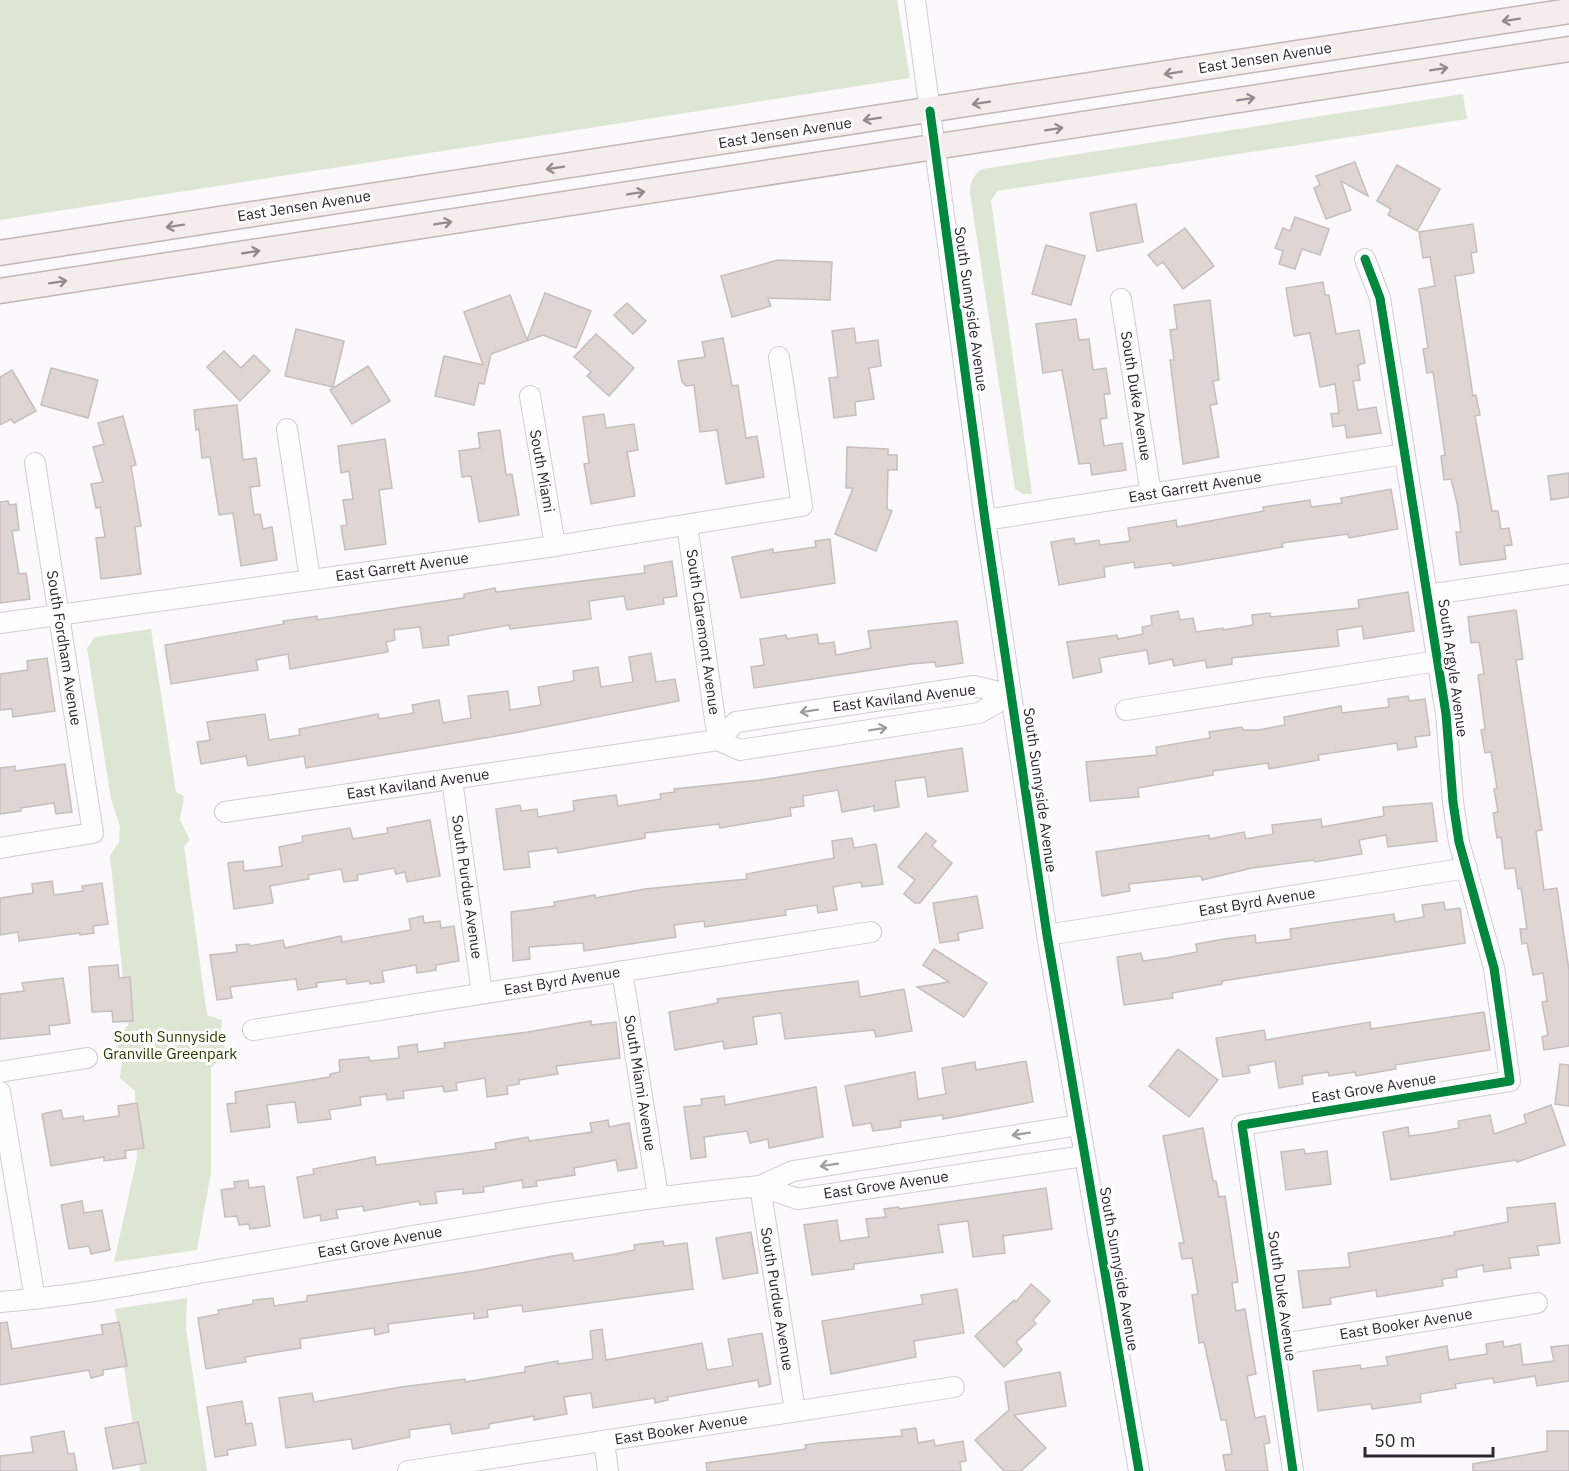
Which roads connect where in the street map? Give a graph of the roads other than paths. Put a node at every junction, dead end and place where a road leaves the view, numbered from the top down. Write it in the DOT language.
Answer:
graph roads {
  1 [pos="915,0"];
  2 [pos="1569,11"];
  3 [pos="1569,49"];
  4 [pos="930,111"];
  5 [pos="933,147"];
  6 [pos="0,253"];
  7 [pos="1365,259"];
  8 [pos="0,291"];
  9 [pos="1121,299"];
  10 [pos="780,357"];
  11 [pos="530,396"];
  12 [pos="287,429"];
  13 [pos="1404,454"];
  14 [pos="34,463"];
  15 [pos="1151,494"];
  16 [pos="985,520"];
  17 [pos="687,525"];
  18 [pos="555,546"];
  19 [pos="1569,574"];
  20 [pos="310,579"];
  21 [pos="1427,595"];
  22 [pos="58,614"];
  23 [pos="0,623"];
  24 [pos="1437,661"];
  25 [pos="1011,695"];
  26 [pos="1126,710"];
  27 [pos="718,740"];
  28 [pos="452,780"];
  29 [pos="225,812"];
  30 [pos="0,848"];
  31 [pos="1467,868"];
  32 [pos="871,932"];
  33 [pos="1047,935"];
  34 [pos="622,971"];
  35 [pos="482,993"];
  36 [pos="253,1030"];
  37 [pos="87,1058"];
  38 [pos="0,1072"];
  39 [pos="1510,1081"];
  40 [pos="0,1092"];
  41 [pos="1079,1125"];
  42 [pos="1242,1125"];
  43 [pos="1084,1156"];
  44 [pos="760,1186"];
  45 [pos="658,1196"];
  46 [pos="35,1299"];
  47 [pos="0,1302"];
  48 [pos="1537,1303"];
  49 [pos="1275,1345"];
  50 [pos="954,1387"];
  51 [pos="795,1411"];
  52 [pos="603,1441"];
  53 [pos="408,1471"];
  54 [pos="608,1471"];
  55 [pos="1139,1471"];
  56 [pos="1293,1471"];
  1 -- 4 [label="street, South Sunnyside Avenue"];
  2 -- 4 [label="main road, East Jensen Avenue, one-way"];
  5 -- 3 [label="main road, one-way"];
  4 -- 5 [label="street, South Sunnyside Avenue"];
  4 -- 6 [label="main road, East Jensen Avenue, one-way"];
  8 -- 5 [label="main road, one-way"];
  5 -- 16 [label="street, South Sunnyside Avenue"];
  7 -- 13 [label="street, South Argyle Avenue"];
  9 -- 15 [label="street, South Duke Avenue"];
  10 -- 17 [label="street, East Garrett Avenue"];
  11 -- 18 [label="street, South Miami"];
  12 -- 20 [label="street"];
  13 -- 15 [label="street, East Garrett Avenue"];
  13 -- 21 [label="street, South Argyle Avenue"];
  14 -- 22 [label="street, South Fordham Avenue"];
  15 -- 16 [label="street, East Garrett Avenue"];
  16 -- 25 [label="street, South Sunnyside Avenue"];
  17 -- 18 [label="street, East Garrett Avenue"];
  17 -- 27 [label="street, South Claremont Avenue"];
  18 -- 20 [label="street, East Garrett Avenue"];
  19 -- 21 [label="street"];
  20 -- 22 [label="street, East Garrett Avenue"];
  21 -- 24 [label="street, South Argyle Avenue"];
  22 -- 23 [label="street, East Garrett Avenue"];
  22 -- 30 [label="street, South Fordham Avenue"];
  24 -- 26 [label="street"];
  24 -- 31 [label="street, South Argyle Avenue"];
  27 -- 25 [label="street, East Kaviland Avenue, one-way"];
  25 -- 27 [label="street, East Kaviland Avenue, one-way"];
  25 -- 33 [label="street, South Sunnyside Avenue"];
  27 -- 28 [label="street, East Kaviland Avenue"];
  28 -- 29 [label="street, East Kaviland Avenue"];
  28 -- 35 [label="street, South Purdue Avenue"];
  31 -- 33 [label="street, East Byrd Avenue"];
  31 -- 39 [label="street, South Argyle Avenue"];
  32 -- 34 [label="street, East Byrd Avenue"];
  33 -- 41 [label="street, South Sunnyside Avenue"];
  34 -- 35 [label="street, East Byrd Avenue"];
  34 -- 45 [label="street, South Miami Avenue"];
  35 -- 36 [label="street, East Byrd Avenue"];
  37 -- 38 [label="street"];
  39 -- 42 [label="street, East Grove Avenue"];
  40 -- 46 [label="street"];
  41 -- 43 [label="street, South Sunnyside Avenue"];
  41 -- 44 [label="street, East Grove Avenue, one-way"];
  42 -- 49 [label="street, South Duke Avenue"];
  43 -- 44 [label="street, East Grove Avenue"];
  43 -- 55 [label="street, South Sunnyside Avenue"];
  44 -- 45 [label="street, East Grove Avenue"];
  44 -- 51 [label="street, South Purdue Avenue"];
  45 -- 46 [label="street, East Grove Avenue"];
  46 -- 47 [label="street, East Grove Avenue"];
  48 -- 49 [label="street, East Booker Avenue"];
  49 -- 56 [label="street, South Duke Avenue"];
  50 -- 51 [label="street, East Booker Avenue"];
  51 -- 52 [label="street, East Booker Avenue"];
  52 -- 53 [label="street, East Booker Avenue"];
  52 -- 54 [label="street"];
}
